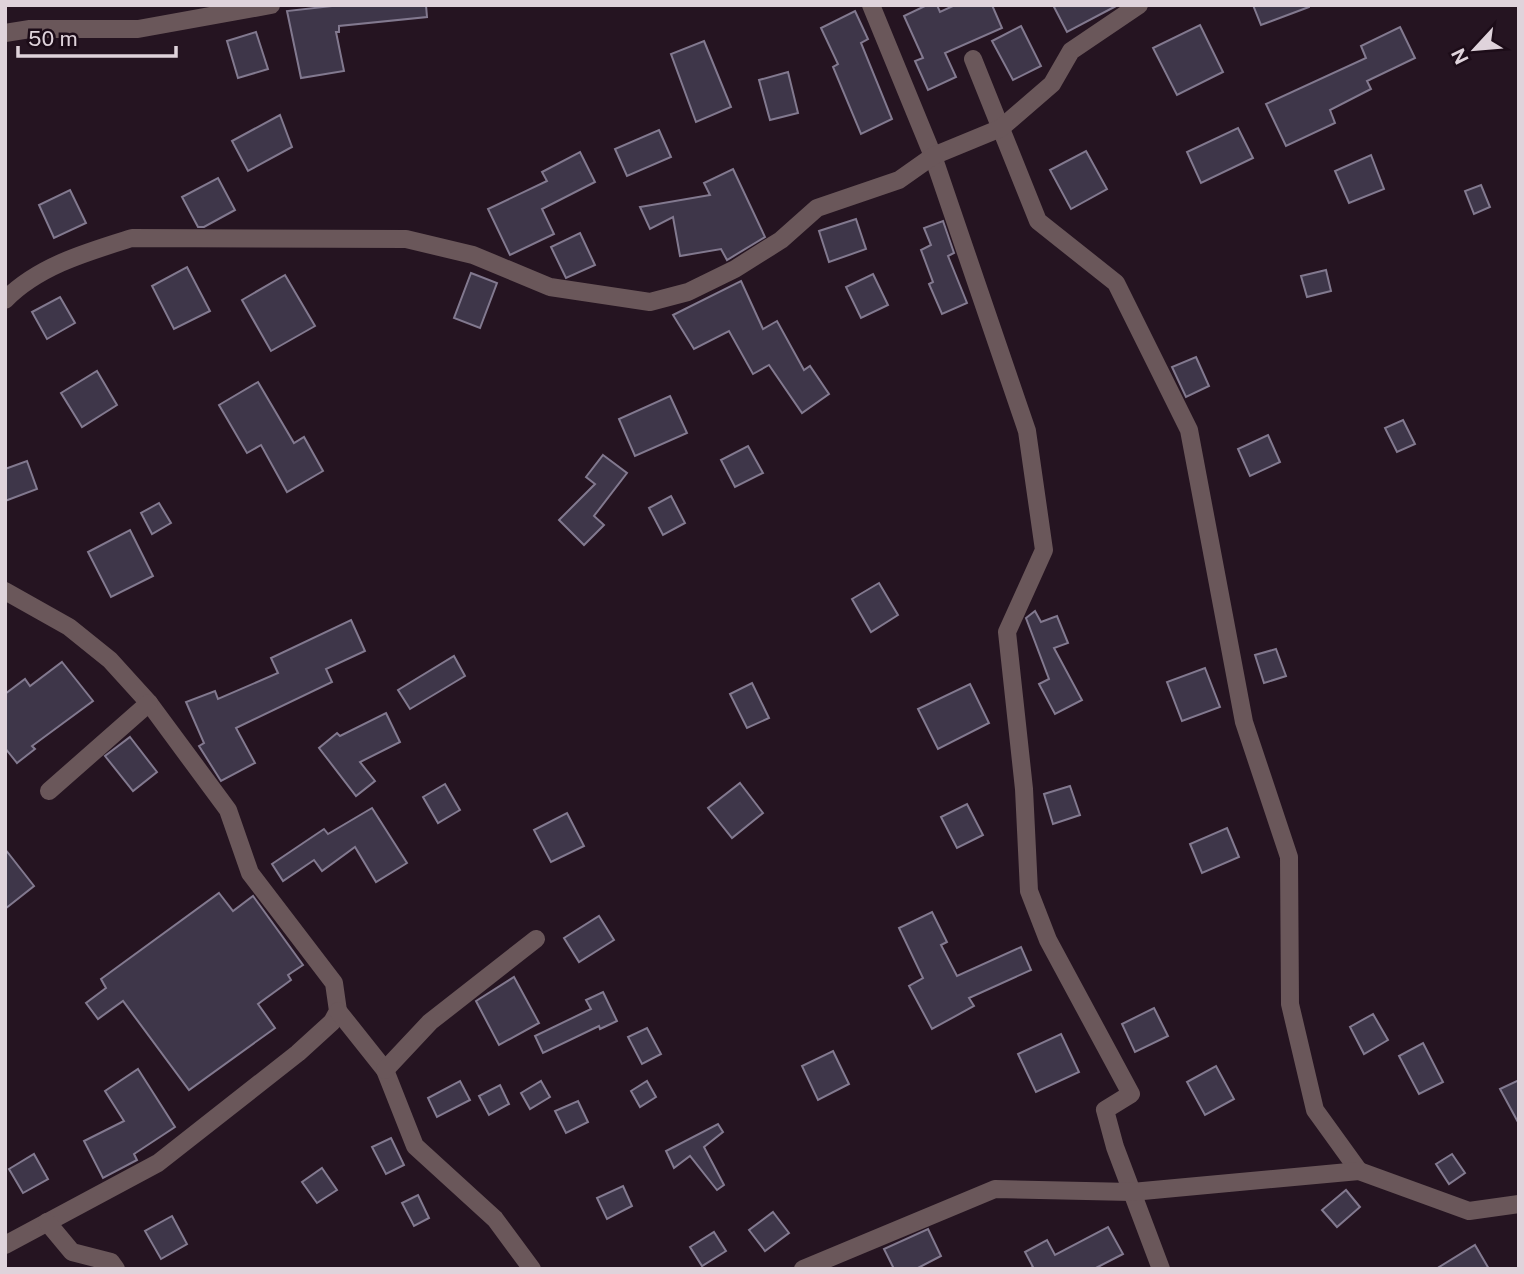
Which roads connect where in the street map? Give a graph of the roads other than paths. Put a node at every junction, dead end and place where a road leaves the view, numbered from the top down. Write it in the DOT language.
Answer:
graph roads {
  1 [pos="271,5"];
  2 [pos="871,5"];
  3 [pos="1139,5"];
  4 [pos="5,33"];
  5 [pos="973,59"];
  6 [pos="1001,128"];
  7 [pos="933,156"];
  8 [pos="5,300"];
  9 [pos="5,591"];
  10 [pos="149,703"];
  11 [pos="50,791"];
  12 [pos="536,939"];
  13 [pos="338,1011"];
  14 [pos="385,1070"];
  15 [pos="1359,1171"];
  16 [pos="1132,1192"];
  17 [pos="1519,1204"];
  18 [pos="47,1222"];
  19 [pos="5,1245"];
  20 [pos="116,1269"];
  21 [pos="532,1269"];
  22 [pos="803,1269"];
  23 [pos="1161,1269"];
  1 -- 4 [label="street"];
  2 -- 7 [label="street"];
  3 -- 6 [label="street"];
  5 -- 6 [label="street"];
  6 -- 7 [label="street"];
  6 -- 15 [label="street"];
  7 -- 8 [label="street"];
  7 -- 16 [label="street"];
  9 -- 10 [label="street"];
  10 -- 11 [label="street"];
  10 -- 13 [label="street"];
  12 -- 14 [label="street"];
  13 -- 14 [label="street"];
  13 -- 18 [label="street"];
  14 -- 21 [label="street"];
  15 -- 16 [label="street"];
  15 -- 17 [label="street"];
  16 -- 22 [label="street"];
  16 -- 23 [label="street"];
  18 -- 19 [label="street"];
  18 -- 20 [label="street"];
}
